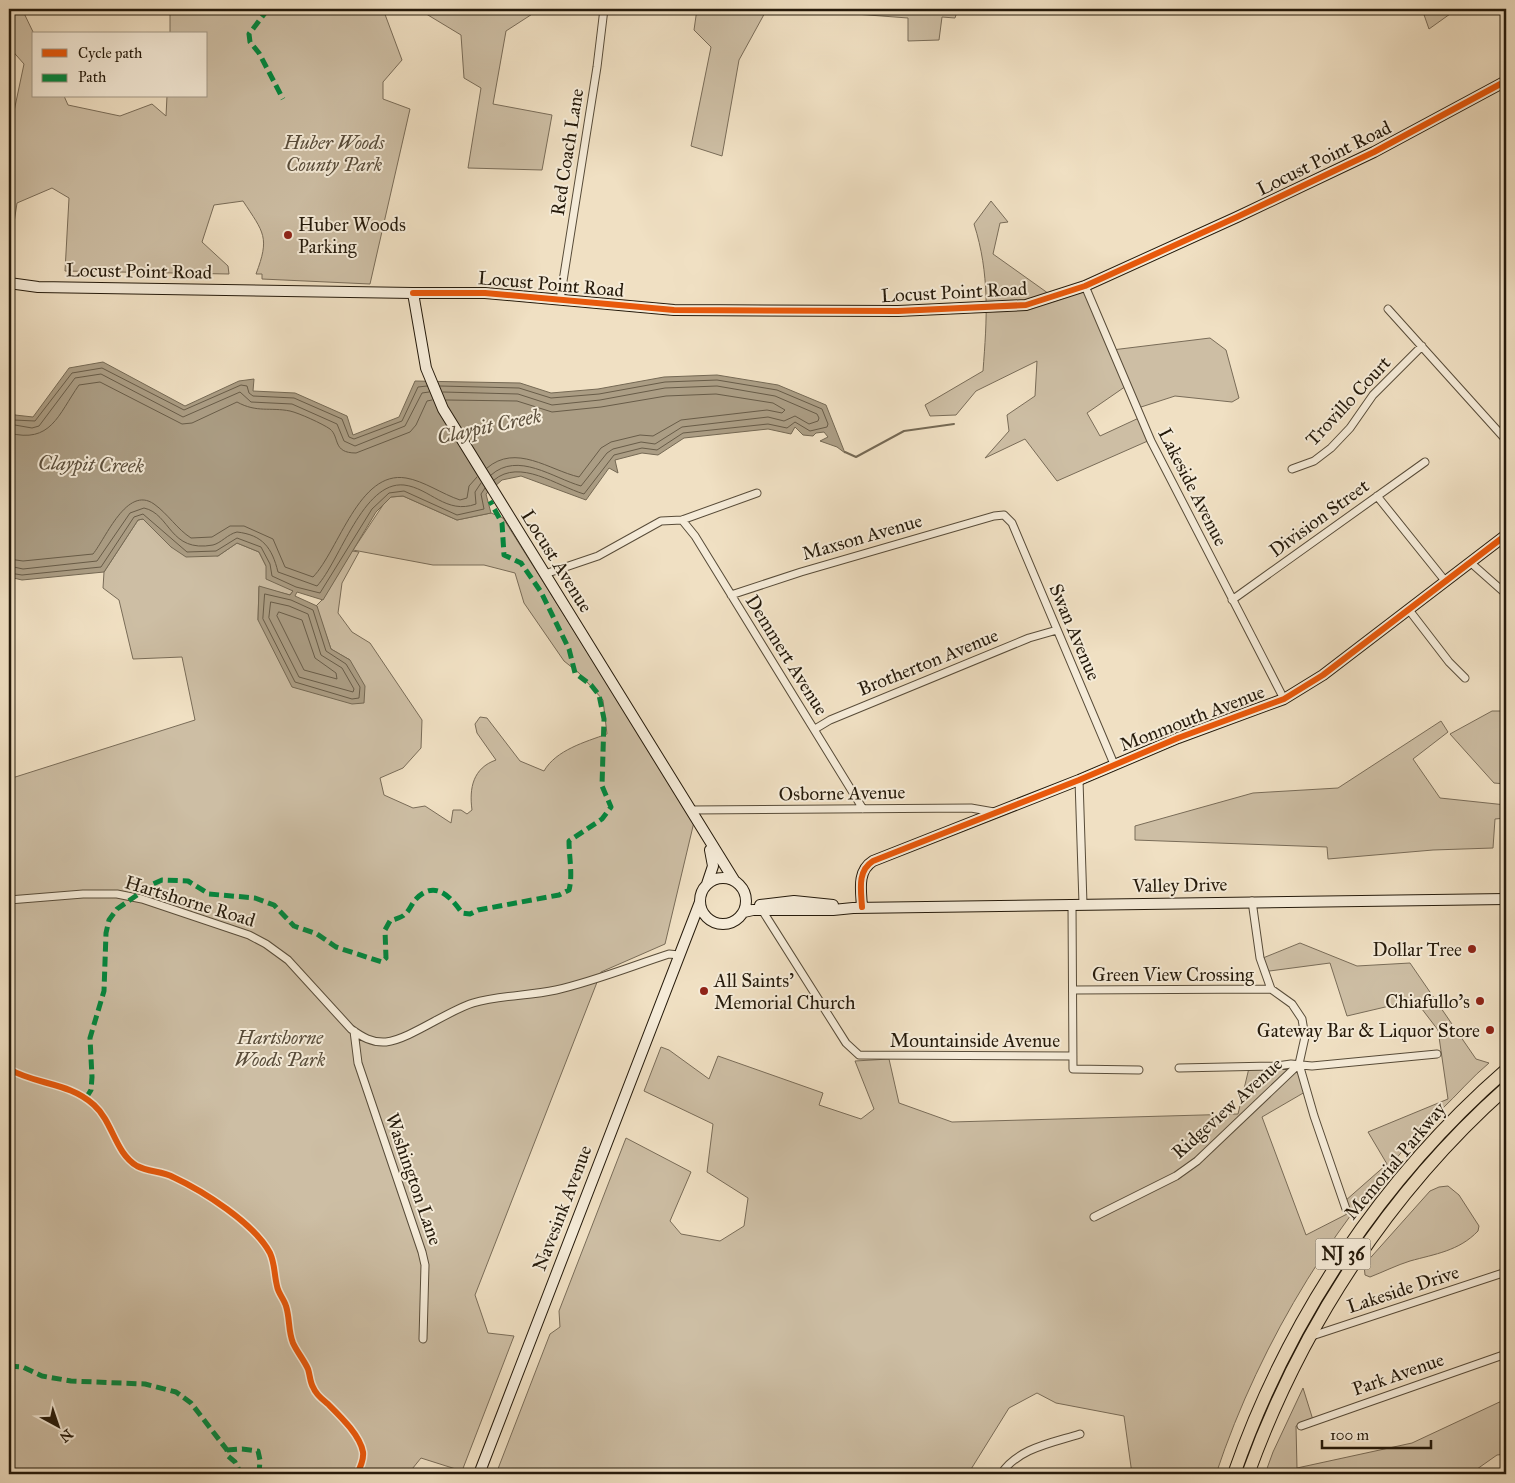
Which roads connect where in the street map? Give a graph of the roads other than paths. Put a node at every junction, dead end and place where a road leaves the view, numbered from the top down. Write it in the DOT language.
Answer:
graph roads {
  1 [pos="604,9"];
  2 [pos="1506,80"];
  3 [pos="9,283"];
  4 [pos="1085,286"];
  5 [pos="412,293"];
  6 [pos="560,300"];
  7 [pos="1388,309"];
  8 [pos="1422,346"];
  9 [pos="1506,440"];
  10 [pos="1425,462"];
  11 [pos="1292,469"];
  12 [pos="757,493"];
  13 [pos="1377,496"];
  14 [pos="1004,515"];
  15 [pos="682,520"];
  16 [pos="1506,534"];
  17 [pos="1471,563"];
  18 [pos="545,574"];
  19 [pos="1446,582"];
  20 [pos="1506,594"];
  21 [pos="731,595"];
  22 [pos="1232,600"];
  23 [pos="1409,610"];
  24 [pos="1057,630"];
  25 [pos="1465,678"];
  26 [pos="1284,698"];
  27 [pos="815,729"];
  28 [pos="1114,764"];
  29 [pos="1079,780"];
  30 [pos="863,809"];
  31 [pos="691,810"];
  32 [pos="994,812"];
  33 [pos="706,834"];
  34 [pos="734,880"];
  35 [pos="706,884"];
  36 [pos="746,898"];
  37 [pos="1506,899"];
  38 [pos="9,900"];
  39 [pos="1252,901"];
  40 [pos="700,902"];
  41 [pos="1078,905"];
  42 [pos="858,908"];
  43 [pos="762,910"];
  44 [pos="744,912"];
  45 [pos="709,919"];
  46 [pos="679,955"];
  47 [pos="1272,989"];
  48 [pos="1074,990"];
  49 [pos="354,1031"];
  50 [pos="1437,1054"];
  51 [pos="1073,1056"];
  52 [pos="1299,1064"];
  53 [pos="1179,1068"];
  54 [pos="1139,1070"];
  55 [pos="1506,1070"];
  56 [pos="1506,1088"];
  57 [pos="1346,1209"];
  58 [pos="1094,1217"];
  59 [pos="1506,1272"];
  60 [pos="1309,1337"];
  61 [pos="423,1339"];
  62 [pos="1506,1354"];
  63 [pos="1301,1426"];
  64 [pos="1080,1434"];
  65 [pos="479,1474"];
  66 [pos="1001,1474"];
  67 [pos="1234,1474"];
  68 [pos="1248,1474"];
  1 -- 6 [label="street, Red Coach Lane"];
  2 -- 4 [label="street, Locust Point Road"];
  3 -- 5 [label="street, Locust Point Road"];
  4 -- 6 [label="street, Locust Point Road"];
  4 -- 22 [label="street, Lakeside Avenue"];
  5 -- 6 [label="street, Locust Point Road"];
  5 -- 18 [label="street, Locust Avenue"];
  7 -- 8 [label="street"];
  8 -- 9 [label="street"];
  8 -- 11 [label="street, Trovillo Court"];
  10 -- 13 [label="street, Division Street"];
  12 -- 15 [label="street"];
  13 -- 19 [label="street"];
  13 -- 22 [label="street, Division Street"];
  14 -- 21 [label="street, Maxson Avenue"];
  14 -- 24 [label="street, Swan Avenue"];
  15 -- 18 [label="street"];
  15 -- 21 [label="street, Demmert Avenue"];
  16 -- 17 [label="street, Monmouth Avenue"];
  17 -- 19 [label="street, Monmouth Avenue"];
  17 -- 20 [label="street"];
  18 -- 31 [label="street, Locust Avenue"];
  19 -- 23 [label="street, Monmouth Avenue"];
  21 -- 27 [label="street, Demmert Avenue"];
  22 -- 26 [label="street, Lakeside Avenue"];
  23 -- 25 [label="street"];
  23 -- 26 [label="street, Monmouth Avenue"];
  24 -- 27 [label="street, Brotherton Avenue"];
  24 -- 28 [label="street, Swan Avenue"];
  26 -- 28 [label="street, Monmouth Avenue"];
  27 -- 30 [label="street, Demmert Avenue"];
  28 -- 29 [label="street, Monmouth Avenue"];
  29 -- 32 [label="street, Monmouth Avenue"];
  29 -- 41 [label="street"];
  30 -- 31 [label="street, Osborne Avenue"];
  30 -- 32 [label="street, Osborne Avenue"];
  31 -- 33 [label="street, Locust Avenue"];
  32 -- 42 [label="street, Monmouth Avenue"];
  33 -- 34 [label="street, Locust Avenue"];
  33 -- 35 [label="street, Locust Avenue"];
  34 -- 35 [label="street"];
  34 -- 36 [label="street"];
  35 -- 40 [label="street"];
  36 -- 42 [label="street, Valley Drive"];
  36 -- 44 [label="street"];
  37 -- 39 [label="street, Valley Drive"];
  38 -- 49 [label="street, Hartshorne Road"];
  39 -- 41 [label="street, Valley Drive"];
  39 -- 47 [label="street"];
  40 -- 45 [label="street"];
  40 -- 46 [label="street, Navesink Avenue"];
  41 -- 42 [label="street, Valley Drive"];
  41 -- 48 [label="street"];
  42 -- 43 [label="street, Valley Drive"];
  43 -- 44 [label="street, Valley Drive"];
  43 -- 51 [label="street, Mountainside Avenue"];
  44 -- 45 [label="street"];
  45 -- 46 [label="street, Navesink Avenue"];
  46 -- 49 [label="street, Hartshorne Road"];
  46 -- 65 [label="street, Navesink Avenue"];
  47 -- 48 [label="street, Green View Crossing"];
  47 -- 52 [label="street, Ridgeview Avenue"];
  48 -- 51 [label="street"];
  49 -- 61 [label="street, Washington Lane"];
  50 -- 52 [label="street"];
  51 -- 54 [label="street, Mountainside Avenue"];
  52 -- 53 [label="street"];
  52 -- 57 [label="street"];
  52 -- 58 [label="street, Ridgeview Avenue"];
  55 -- 67 [label="highway, Memorial Parkway / NJ 36"];
  56 -- 60 [label="highway, Memorial Parkway / NJ 36"];
  59 -- 60 [label="street, Lakeside Drive"];
  60 -- 68 [label="highway, Memorial Parkway / NJ 36"];
  62 -- 63 [label="street, Park Avenue"];
  64 -- 66 [label="street"];
}
